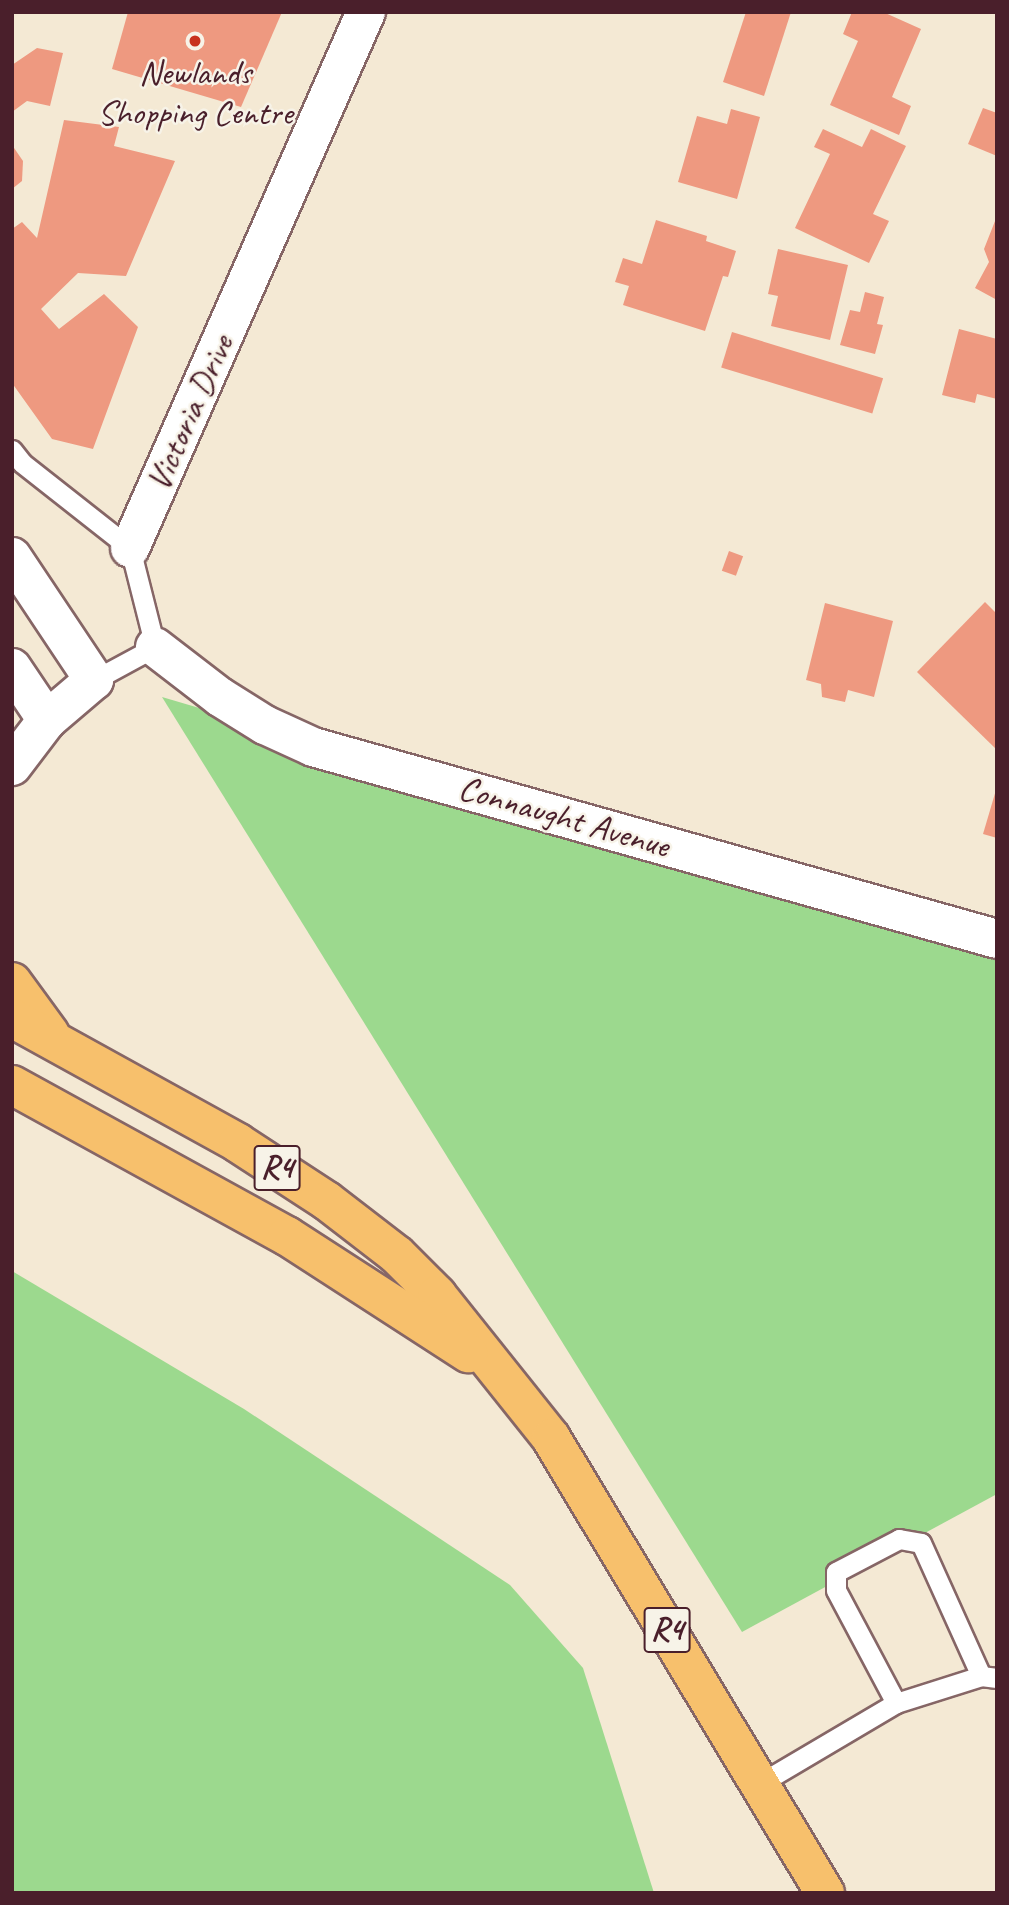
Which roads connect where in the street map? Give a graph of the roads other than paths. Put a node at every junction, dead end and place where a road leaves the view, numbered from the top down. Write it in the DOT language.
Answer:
graph roads {
  1 [pos="366,12"];
  2 [pos="12,450"];
  3 [pos="130,548"];
  4 [pos="12,558"];
  5 [pos="155,647"];
  6 [pos="12,667"];
  7 [pos="94,680"];
  8 [pos="47,720"];
  9 [pos="12,766"];
  10 [pos="997,939"];
  11 [pos="12,982"];
  12 [pos="12,1018"];
  13 [pos="56,1041"];
  14 [pos="12,1084"];
  15 [pos="499,1374"];
  16 [pos="989,1677"];
  17 [pos="896,1703"];
  18 [pos="760,1784"];
  19 [pos="825,1893"];
  1 -- 3 [label="street, Victoria Drive"];
  2 -- 3 [label="lane"];
  3 -- 5 [label="lane"];
  4 -- 7 [label="street"];
  5 -- 7 [label="lane"];
  5 -- 10 [label="street, Connaught Avenue"];
  6 -- 8 [label="street"];
  7 -- 8 [label="street"];
  8 -- 9 [label="street"];
  11 -- 13 [label="highway"];
  12 -- 13 [label="highway, R4"];
  13 -- 15 [label="highway, R4"];
  14 -- 15 [label="highway, R4"];
  15 -- 18 [label="highway, R4"];
  16 -- 17 [label="lane"];
  16 -- 17 [label="lane"];
  17 -- 18 [label="lane"];
  18 -- 19 [label="highway, R4"];
}
